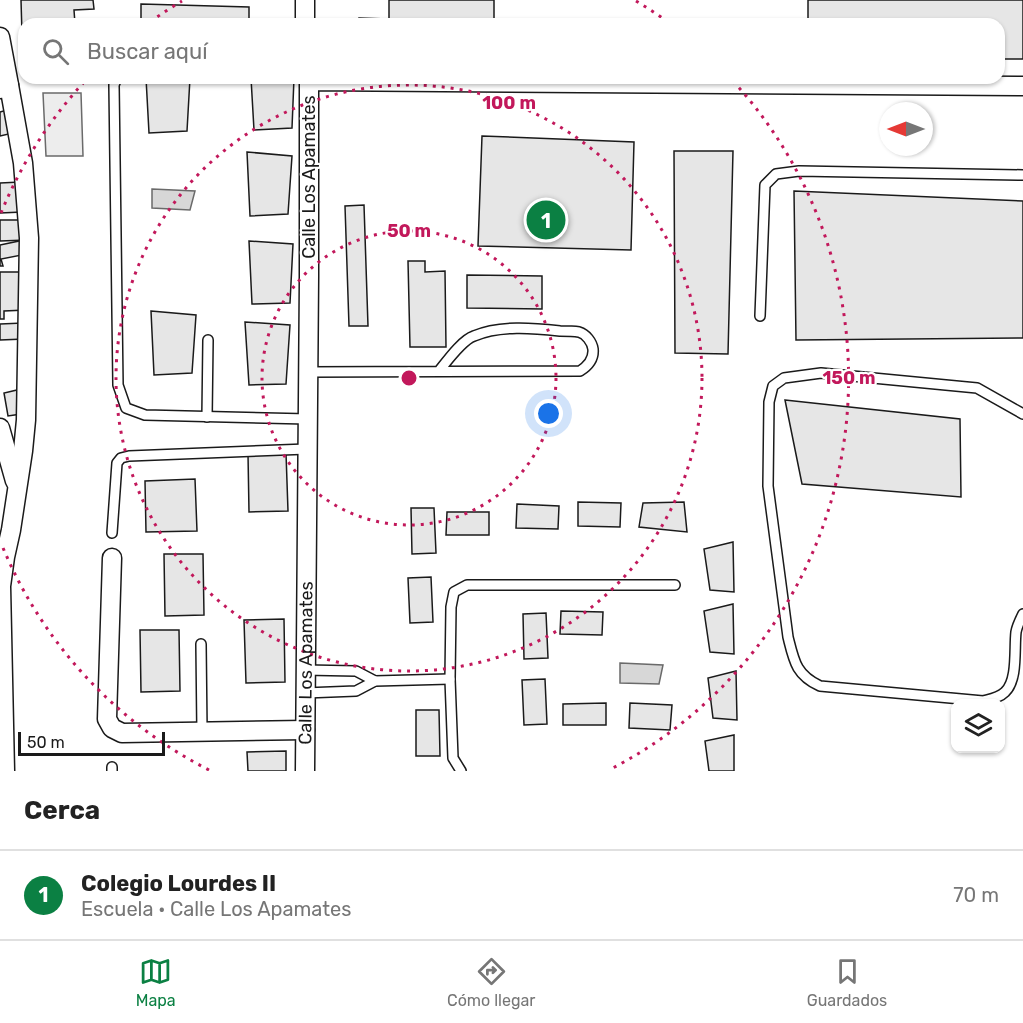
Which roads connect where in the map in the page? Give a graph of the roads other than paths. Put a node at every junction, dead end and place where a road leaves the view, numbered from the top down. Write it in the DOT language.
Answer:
graph roads {
  1 [pos="305,0"];
  2 [pos="305,18"];
  3 [pos="0,37"];
  4 [pos="114,84"];
  5 [pos="308,84"];
  6 [pos="785,84"];
  7 [pos="1023,86"];
  8 [pos="4,87"];
  9 [pos="1023,175"];
  10 [pos="760,316"];
  11 [pos="208,340"];
  12 [pos="439,371"];
  13 [pos="308,372"];
  14 [pos="1023,414"];
  15 [pos="207,417"];
  16 [pos="308,419"];
  17 [pos="0,428"];
  18 [pos="307,449"];
  19 [pos="17,488"];
  20 [pos="112,533"];
  21 [pos="112,558"];
  22 [pos="675,585"];
  23 [pos="1,605"];
  24 [pos="1023,614"];
  25 [pos="201,644"];
  26 [pos="305,670"];
  27 [pos="450,679"];
  28 [pos="375,681"];
  29 [pos="305,693"];
  30 [pos="305,730"];
  31 [pos="202,732"];
  32 [pos="5,771"];
  33 [pos="304,771"];
  34 [pos="461,771"];
  1 -- 2 [label="street"];
  3 -- 8 [label="street"];
  4 -- 15 [label="lane"];
  5 -- 13 [label="street, Calle Los Apamates"];
  6 -- 7 [label="street, Calle Los Apamates"];
  8 -- 19 [label="street"];
  9 -- 10 [label="lane"];
  11 -- 15 [label="lane"];
  12 -- 12 [label="lane"];
  12 -- 13 [label="lane"];
  13 -- 16 [label="street, Calle Los Apamates"];
  14 -- 24 [label="lane"];
  15 -- 16 [label="lane"];
  16 -- 18 [label="street, Calle Los Apamates"];
  17 -- 19 [label="street"];
  18 -- 20 [label="lane"];
  18 -- 26 [label="street, Calle Los Apamates"];
  19 -- 23 [label="street"];
  21 -- 31 [label="street"];
  22 -- 27 [label="lane"];
  23 -- 32 [label="street"];
  25 -- 31 [label="lane"];
  26 -- 28 [label="lane"];
  26 -- 29 [label="street, Calle Los Apamates"];
  27 -- 28 [label="lane"];
  27 -- 34 [label="lane"];
  28 -- 29 [label="lane"];
  29 -- 30 [label="street, Calle Los Apamates"];
  30 -- 31 [label="street"];
  30 -- 33 [label="street, Calle Los Apamates"];
}
